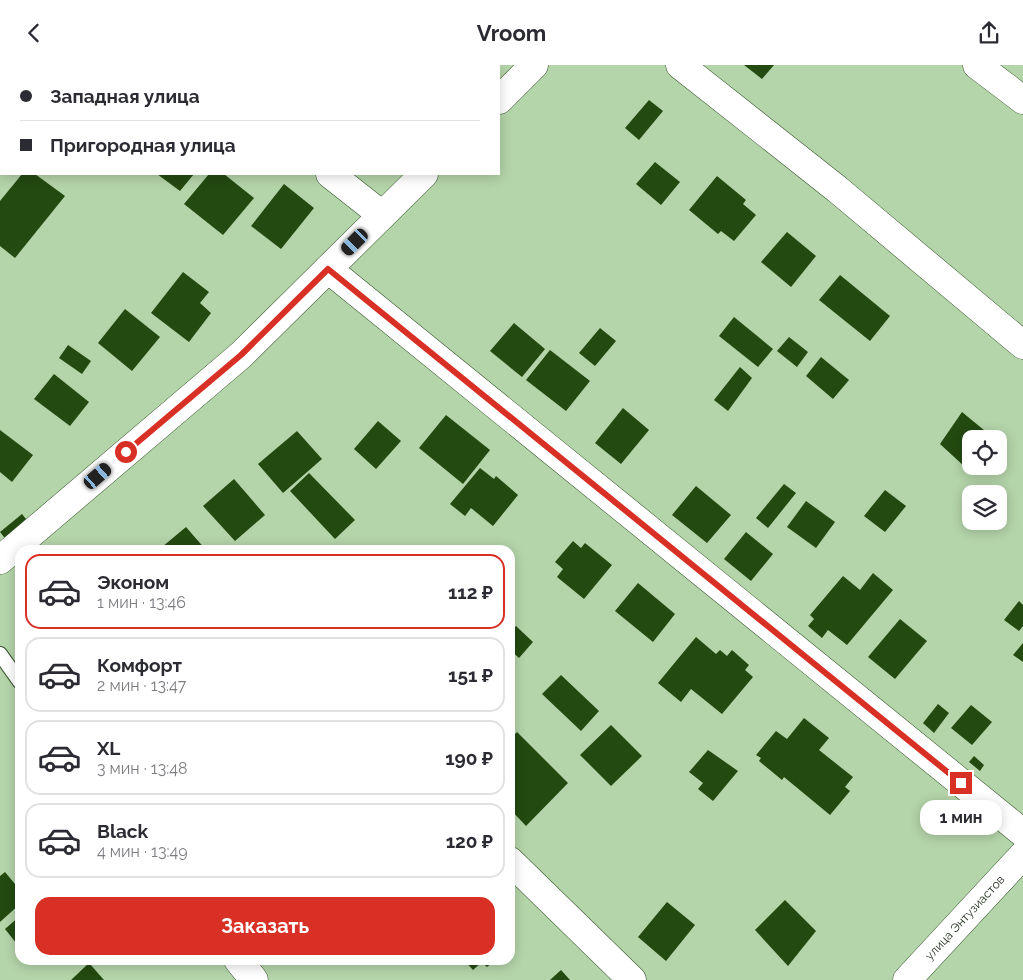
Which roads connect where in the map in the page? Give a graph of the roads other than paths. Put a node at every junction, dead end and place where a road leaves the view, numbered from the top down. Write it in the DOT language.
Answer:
graph roads {
  1 [pos="534,65"];
  2 [pos="680,65"];
  3 [pos="977,65"];
  4 [pos="500,98"];
  5 [pos="1023,100"];
  6 [pos="331,175"];
  7 [pos="423,175"];
  8 [pos="382,215"];
  9 [pos="328,269"];
  10 [pos="1023,345"];
  11 [pos="18,545"];
  12 [pos="15,547"];
  13 [pos="0,560"];
  14 [pos="0,654"];
  15 [pos="15,675"];
  16 [pos="1023,833"];
  17 [pos="1023,855"];
  18 [pos="515,866"];
  19 [pos="242,965"];
  20 [pos="254,980"];
  21 [pos="632,980"];
  22 [pos="907,980"];
  1 -- 4 [label="street"];
  2 -- 10 [label="street"];
  3 -- 5 [label="street"];
  6 -- 8 [label="street"];
  7 -- 8 [label="street"];
  8 -- 9 [label="street"];
  9 -- 11 [label="street"];
  9 -- 16 [label="street"];
  12 -- 13 [label="street"];
  14 -- 15 [label="lane"];
  17 -- 22 [label="street, улица Энтузиастов"];
  18 -- 21 [label="street"];
  19 -- 20 [label="street"];
}
